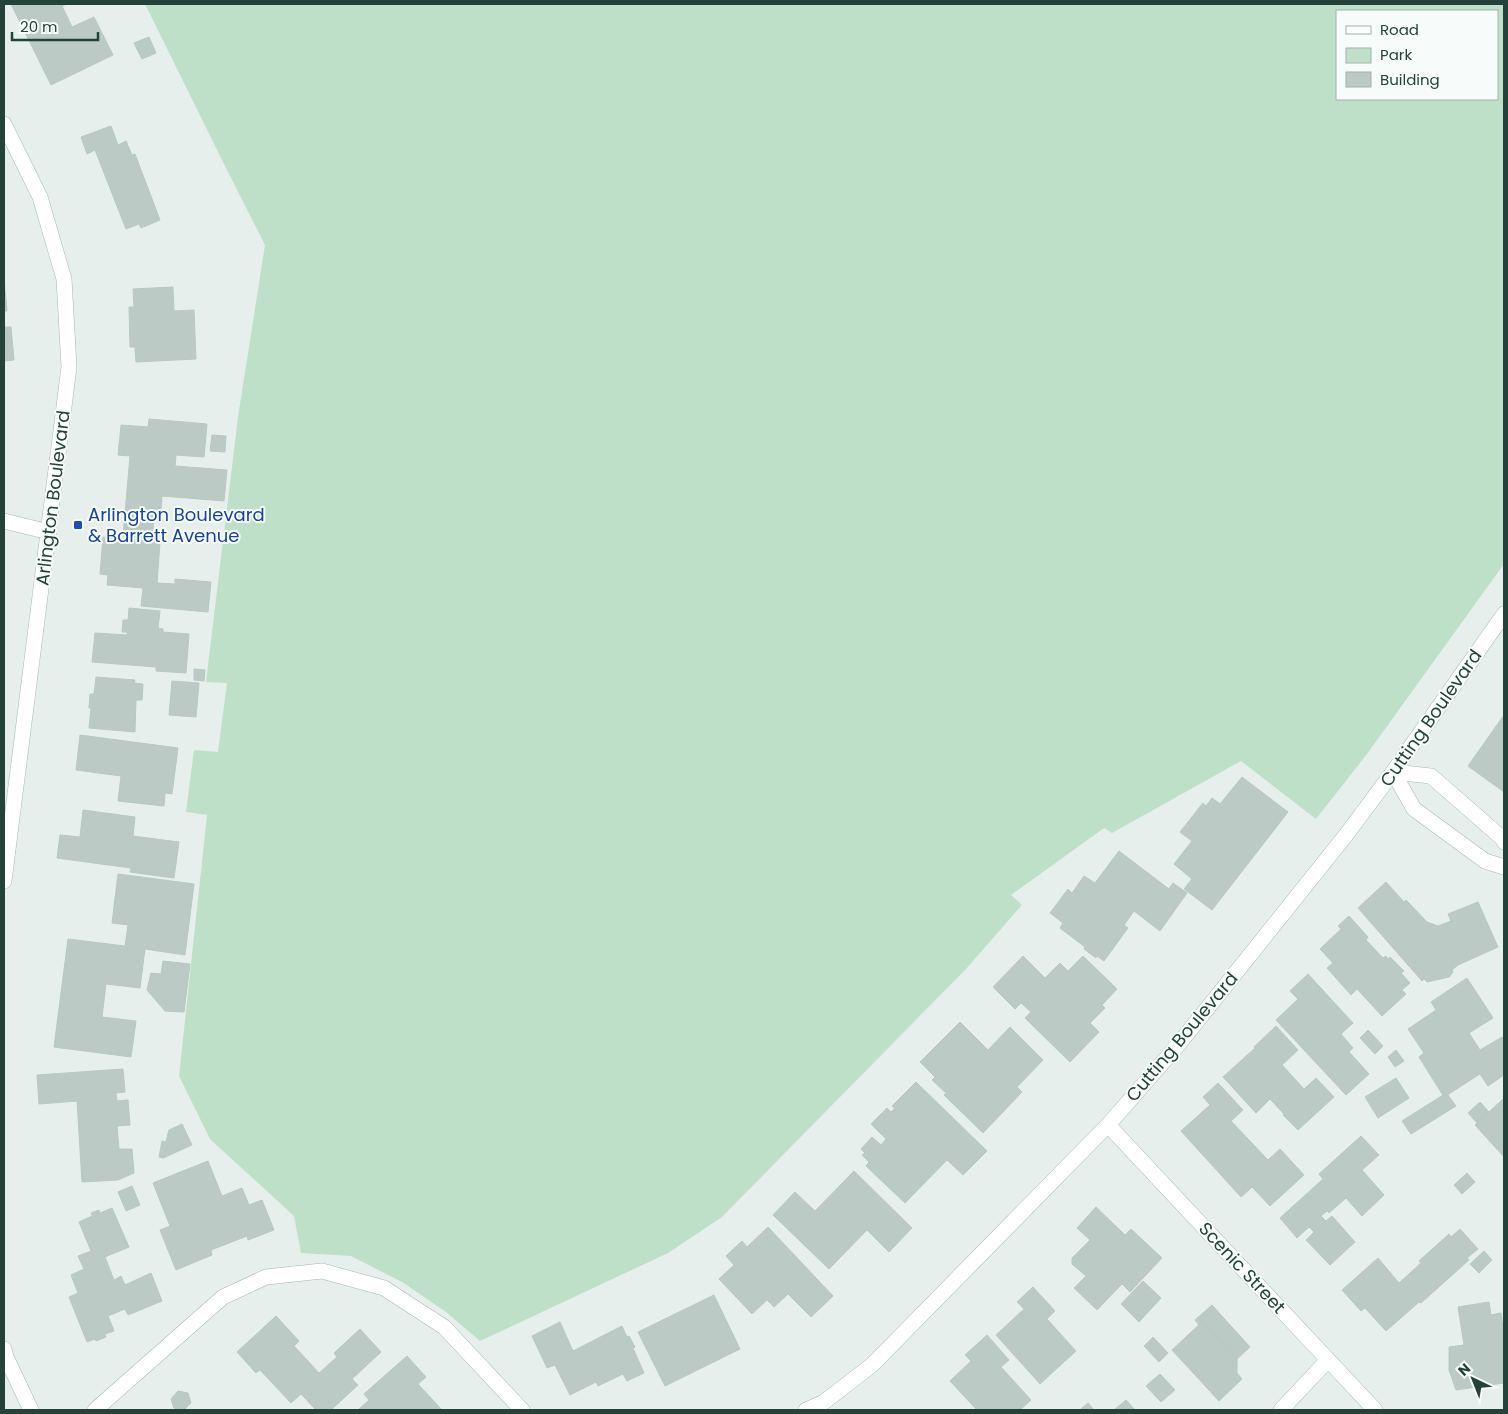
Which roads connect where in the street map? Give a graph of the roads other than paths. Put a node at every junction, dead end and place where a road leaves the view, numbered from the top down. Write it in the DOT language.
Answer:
graph roads {
  1 [pos="4,124"];
  2 [pos="4,521"];
  3 [pos="49,532"];
  4 [pos="1504,614"];
  5 [pos="1393,772"];
  6 [pos="1504,842"];
  7 [pos="1504,867"];
  8 [pos="4,881"];
  9 [pos="1108,1125"];
  10 [pos="4,1348"];
  11 [pos="1328,1360"];
  12 [pos="31,1410"];
  13 [pos="95,1410"];
  14 [pos="522,1410"];
  15 [pos="806,1410"];
  16 [pos="1281,1410"];
  17 [pos="1375,1410"];
  1 -- 3 [label="street, Arlington Boulevard"];
  2 -- 3 [label="street"];
  3 -- 8 [label="street, Arlington Boulevard"];
  4 -- 5 [label="street, Cutting Boulevard"];
  5 -- 6 [label="street"];
  5 -- 7 [label="street"];
  5 -- 9 [label="street, Cutting Boulevard"];
  9 -- 11 [label="street, Scenic Street"];
  9 -- 15 [label="street, Cutting Boulevard"];
  10 -- 12 [label="street"];
  11 -- 16 [label="street"];
  11 -- 17 [label="street, Scenic Street"];
  13 -- 14 [label="street"];
}
